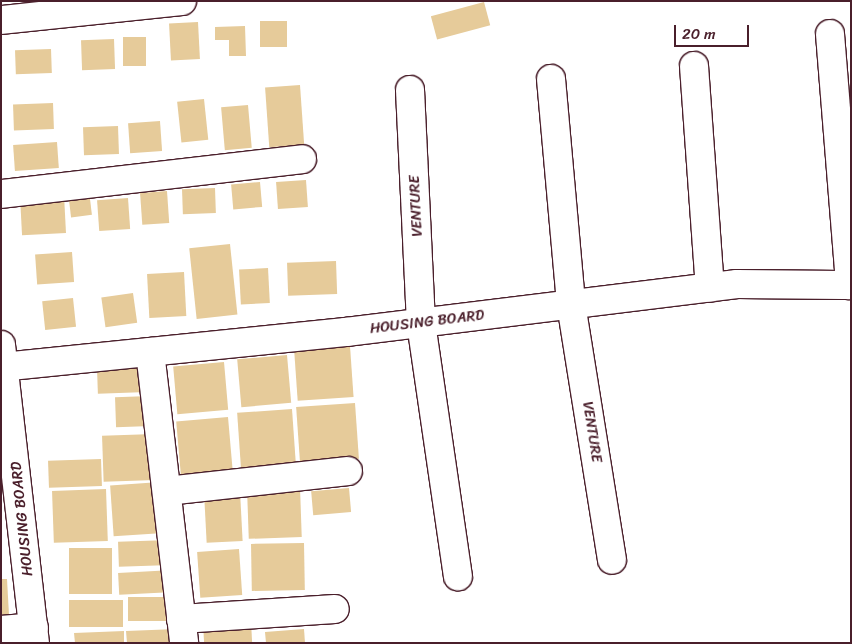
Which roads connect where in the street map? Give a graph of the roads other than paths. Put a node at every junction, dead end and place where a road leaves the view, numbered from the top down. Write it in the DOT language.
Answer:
graph roads {
  1 [pos="182,1"];
  2 [pos="141,4"];
  3 [pos="1,20"];
  4 [pos="830,34"];
  5 [pos="694,66"];
  6 [pos="551,79"];
  7 [pos="410,90"];
  8 [pos="302,159"];
  9 [pos="1,194"];
  10 [pos="851,285"];
  11 [pos="710,287"];
  12 [pos="571,304"];
  13 [pos="421,322"];
  14 [pos="150,352"];
  15 [pos="2,359"];
  16 [pos="348,471"];
  17 [pos="167,491"];
  18 [pos="11,500"];
  19 [pos="612,560"];
  20 [pos="458,576"];
  21 [pos="335,609"];
  22 [pos="1,630"];
  23 [pos="183,631"];
  24 [pos="34,635"];
  1 -- 2 [label="street"];
  2 -- 3 [label="street"];
  4 -- 10 [label="street"];
  5 -- 11 [label="street"];
  6 -- 12 [label="street"];
  7 -- 13 [label="street, VENTURE"];
  8 -- 9 [label="street"];
  10 -- 11 [label="street, HOUSING BOARD"];
  11 -- 12 [label="street, HOUSING BOARD"];
  12 -- 13 [label="street, HOUSING BOARD"];
  12 -- 19 [label="street, VENTURE"];
  13 -- 14 [label="street, HOUSING BOARD"];
  13 -- 20 [label="street"];
  14 -- 15 [label="street, HOUSING BOARD"];
  14 -- 17 [label="street"];
  15 -- 18 [label="street, HOUSING BOARD"];
  16 -- 17 [label="street"];
  17 -- 23 [label="street"];
  18 -- 24 [label="street, HOUSING BOARD"];
  21 -- 23 [label="street"];
  22 -- 24 [label="street"];
}
